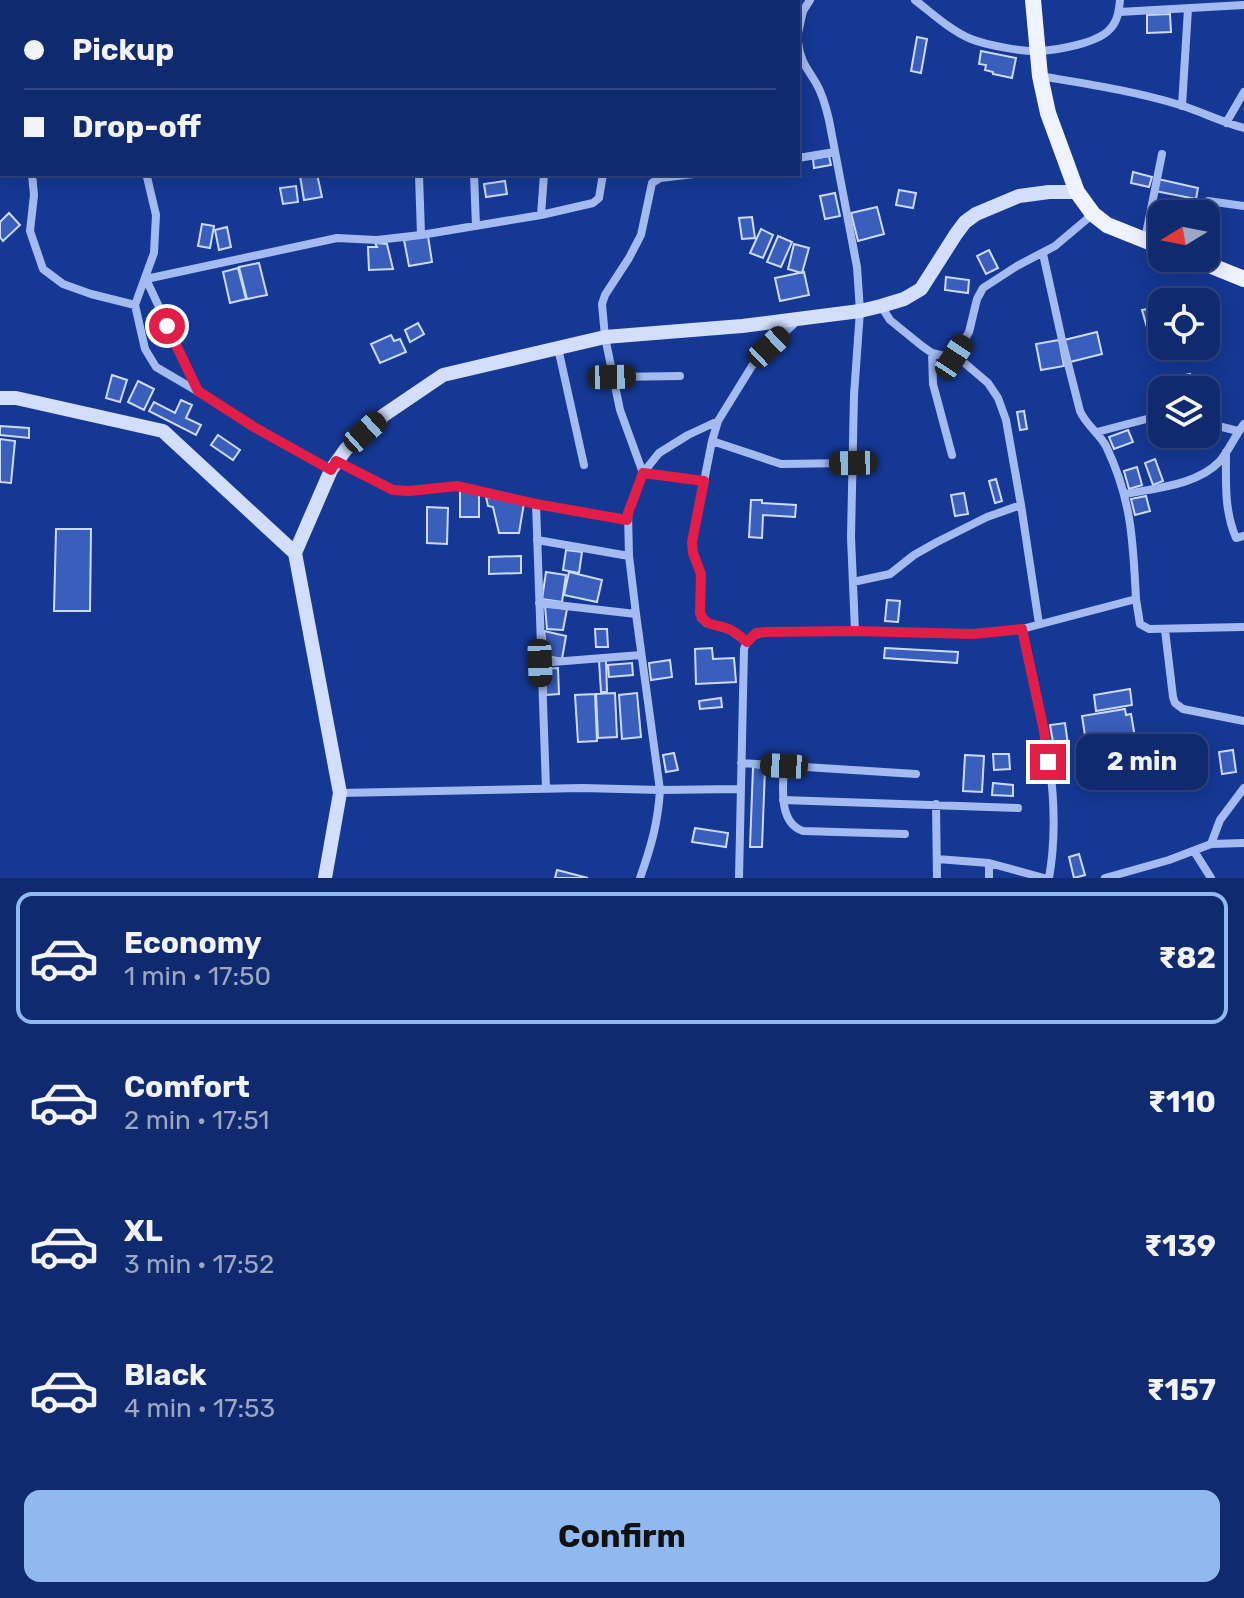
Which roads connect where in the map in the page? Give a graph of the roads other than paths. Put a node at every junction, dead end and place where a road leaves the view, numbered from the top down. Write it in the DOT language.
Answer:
graph roads {
  1 [pos="810,0"];
  2 [pos="915,0"];
  3 [pos="1033,0"];
  4 [pos="1120,0"];
  5 [pos="1244,5"];
  6 [pos="1188,9"];
  7 [pos="1119,12"];
  8 [pos="800,24"];
  9 [pos="1037,52"];
  10 [pos="800,59"];
  11 [pos="1041,80"];
  12 [pos="1244,92"];
  13 [pos="1182,106"];
  14 [pos="1226,123"];
  15 [pos="1244,128"];
  16 [pos="835,152"];
  17 [pos="1162,154"];
  18 [pos="800,158"];
  19 [pos="32,176"];
  20 [pos="146,176"];
  21 [pos="419,176"];
  22 [pos="474,176"];
  23 [pos="544,176"];
  24 [pos="603,176"];
  25 [pos="677,176"];
  26 [pos="1077,192"];
  27 [pos="1220,202"];
  28 [pos="1244,206"];
  29 [pos="1093,214"];
  30 [pos="541,215"];
  31 [pos="476,226"];
  32 [pos="421,235"];
  33 [pos="1145,240"];
  34 [pos="1148,241"];
  35 [pos="1043,254"];
  36 [pos="1220,269"];
  37 [pos="146,279"];
  38 [pos="1244,279"];
  39 [pos="135,305"];
  40 [pos="881,306"];
  41 [pos="860,311"];
  42 [pos="799,319"];
  43 [pos="605,337"];
  44 [pos="558,348"];
  45 [pos="932,353"];
  46 [pos="954,357"];
  47 [pos="680,376"];
  48 [pos="612,377"];
  49 [pos="198,391"];
  50 [pos="0,398"];
  51 [pos="1148,419"];
  52 [pos="718,421"];
  53 [pos="1220,425"];
  54 [pos="1241,428"];
  55 [pos="1097,432"];
  56 [pos="712,441"];
  57 [pos="1226,452"];
  58 [pos="952,455"];
  59 [pos="853,463"];
  60 [pos="334,465"];
  61 [pos="584,465"];
  62 [pos="643,473"];
  63 [pos="704,481"];
  64 [pos="1126,494"];
  65 [pos="536,504"];
  66 [pos="1021,505"];
  67 [pos="627,520"];
  68 [pos="1244,536"];
  69 [pos="537,540"];
  70 [pos="295,553"];
  71 [pos="629,556"];
  72 [pos="853,582"];
  73 [pos="1136,599"];
  74 [pos="539,603"];
  75 [pos="636,614"];
  76 [pos="1039,624"];
  77 [pos="1244,627"];
  78 [pos="1022,629"];
  79 [pos="1165,630"];
  80 [pos="855,631"];
  81 [pos="747,642"];
  82 [pos="641,655"];
  83 [pos="540,663"];
  84 [pos="1244,721"];
  85 [pos="741,763"];
  86 [pos="784,766"];
  87 [pos="916,774"];
  88 [pos="546,788"];
  89 [pos="1244,788"];
  90 [pos="740,789"];
  91 [pos="660,790"];
  92 [pos="340,793"];
  93 [pos="783,800"];
  94 [pos="936,804"];
  95 [pos="1018,808"];
  96 [pos="905,834"];
  97 [pos="1244,843"];
  98 [pos="1211,844"];
  99 [pos="1194,851"];
  100 [pos="937,859"];
  101 [pos="989,863"];
  102 [pos="325,878"];
  103 [pos="640,878"];
  104 [pos="739,878"];
  105 [pos="937,878"];
  106 [pos="989,878"];
  107 [pos="1046,878"];
  108 [pos="1105,878"];
  109 [pos="1211,878"];
  1 -- 8 [label="street"];
  2 -- 9 [label="street"];
  3 -- 9 [label="main road"];
  4 -- 7 [label="street"];
  5 -- 6 [label="street"];
  6 -- 7 [label="street"];
  6 -- 13 [label="street"];
  7 -- 9 [label="street"];
  9 -- 11 [label="main road"];
  10 -- 16 [label="street"];
  11 -- 13 [label="street"];
  11 -- 26 [label="main road"];
  12 -- 14 [label="street"];
  13 -- 14 [label="street"];
  14 -- 15 [label="street"];
  16 -- 18 [label="street"];
  16 -- 41 [label="street"];
  17 -- 33 [label="street"];
  19 -- 39 [label="street"];
  20 -- 37 [label="street"];
  21 -- 32 [label="street"];
  22 -- 31 [label="street"];
  23 -- 30 [label="street"];
  24 -- 30 [label="street"];
  25 -- 43 [label="street"];
  26 -- 29 [label="main road"];
  26 -- 40 [label="main road"];
  27 -- 28 [label="street"];
  29 -- 33 [label="main road"];
  29 -- 35 [label="street"];
  30 -- 31 [label="street"];
  31 -- 32 [label="street"];
  32 -- 37 [label="street"];
  33 -- 34 [label="main road"];
  35 -- 46 [label="street"];
  35 -- 55 [label="street"];
  36 -- 38 [label="main road"];
  37 -- 39 [label="street"];
  37 -- 49 [label="street"];
  39 -- 49 [label="street"];
  40 -- 41 [label="main road"];
  40 -- 45 [label="street"];
  41 -- 42 [label="main road"];
  41 -- 59 [label="street"];
  42 -- 43 [label="main road"];
  42 -- 52 [label="street"];
  43 -- 44 [label="main road"];
  43 -- 48 [label="street"];
  44 -- 60 [label="main road"];
  44 -- 61 [label="street"];
  45 -- 46 [label="street"];
  45 -- 58 [label="street"];
  46 -- 66 [label="street"];
  47 -- 48 [label="street"];
  48 -- 62 [label="street"];
  49 -- 60 [label="street"];
  50 -- 70 [label="main road"];
  51 -- 55 [label="street"];
  52 -- 56 [label="street"];
  52 -- 62 [label="street"];
  53 -- 54 [label="street"];
  54 -- 57 [label="street"];
  55 -- 64 [label="street"];
  56 -- 59 [label="street"];
  56 -- 63 [label="street"];
  57 -- 64 [label="street"];
  57 -- 68 [label="street"];
  59 -- 72 [label="street"];
  60 -- 65 [label="street"];
  60 -- 70 [label="main road"];
  62 -- 63 [label="street"];
  62 -- 67 [label="street"];
  63 -- 81 [label="street"];
  64 -- 73 [label="street"];
  65 -- 67 [label="street"];
  65 -- 69 [label="street"];
  66 -- 72 [label="street"];
  66 -- 76 [label="street"];
  67 -- 71 [label="street"];
  69 -- 71 [label="street"];
  69 -- 74 [label="street"];
  70 -- 92 [label="main road"];
  71 -- 75 [label="street"];
  72 -- 80 [label="street"];
  73 -- 76 [label="street"];
  73 -- 79 [label="street"];
  74 -- 75 [label="street"];
  74 -- 83 [label="street"];
  75 -- 82 [label="street"];
  76 -- 78 [label="street"];
  77 -- 79 [label="street"];
  78 -- 80 [label="street"];
  78 -- 107 [label="street"];
  79 -- 84 [label="street"];
  80 -- 81 [label="street"];
  81 -- 85 [label="street"];
  82 -- 83 [label="street"];
  82 -- 91 [label="street"];
  83 -- 88 [label="street"];
  85 -- 86 [label="street"];
  85 -- 90 [label="street"];
  86 -- 87 [label="street"];
  86 -- 93 [label="street"];
  88 -- 91 [label="street"];
  88 -- 92 [label="street"];
  89 -- 98 [label="street"];
  90 -- 91 [label="street"];
  90 -- 104 [label="street"];
  91 -- 103 [label="street"];
  92 -- 102 [label="main road"];
  93 -- 94 [label="street"];
  93 -- 96 [label="street"];
  94 -- 95 [label="street"];
  94 -- 100 [label="street"];
  97 -- 98 [label="street"];
  98 -- 99 [label="street"];
  99 -- 108 [label="street"];
  99 -- 109 [label="street"];
  100 -- 101 [label="street"];
  100 -- 105 [label="street"];
  101 -- 106 [label="street"];
  101 -- 107 [label="street"];
}
